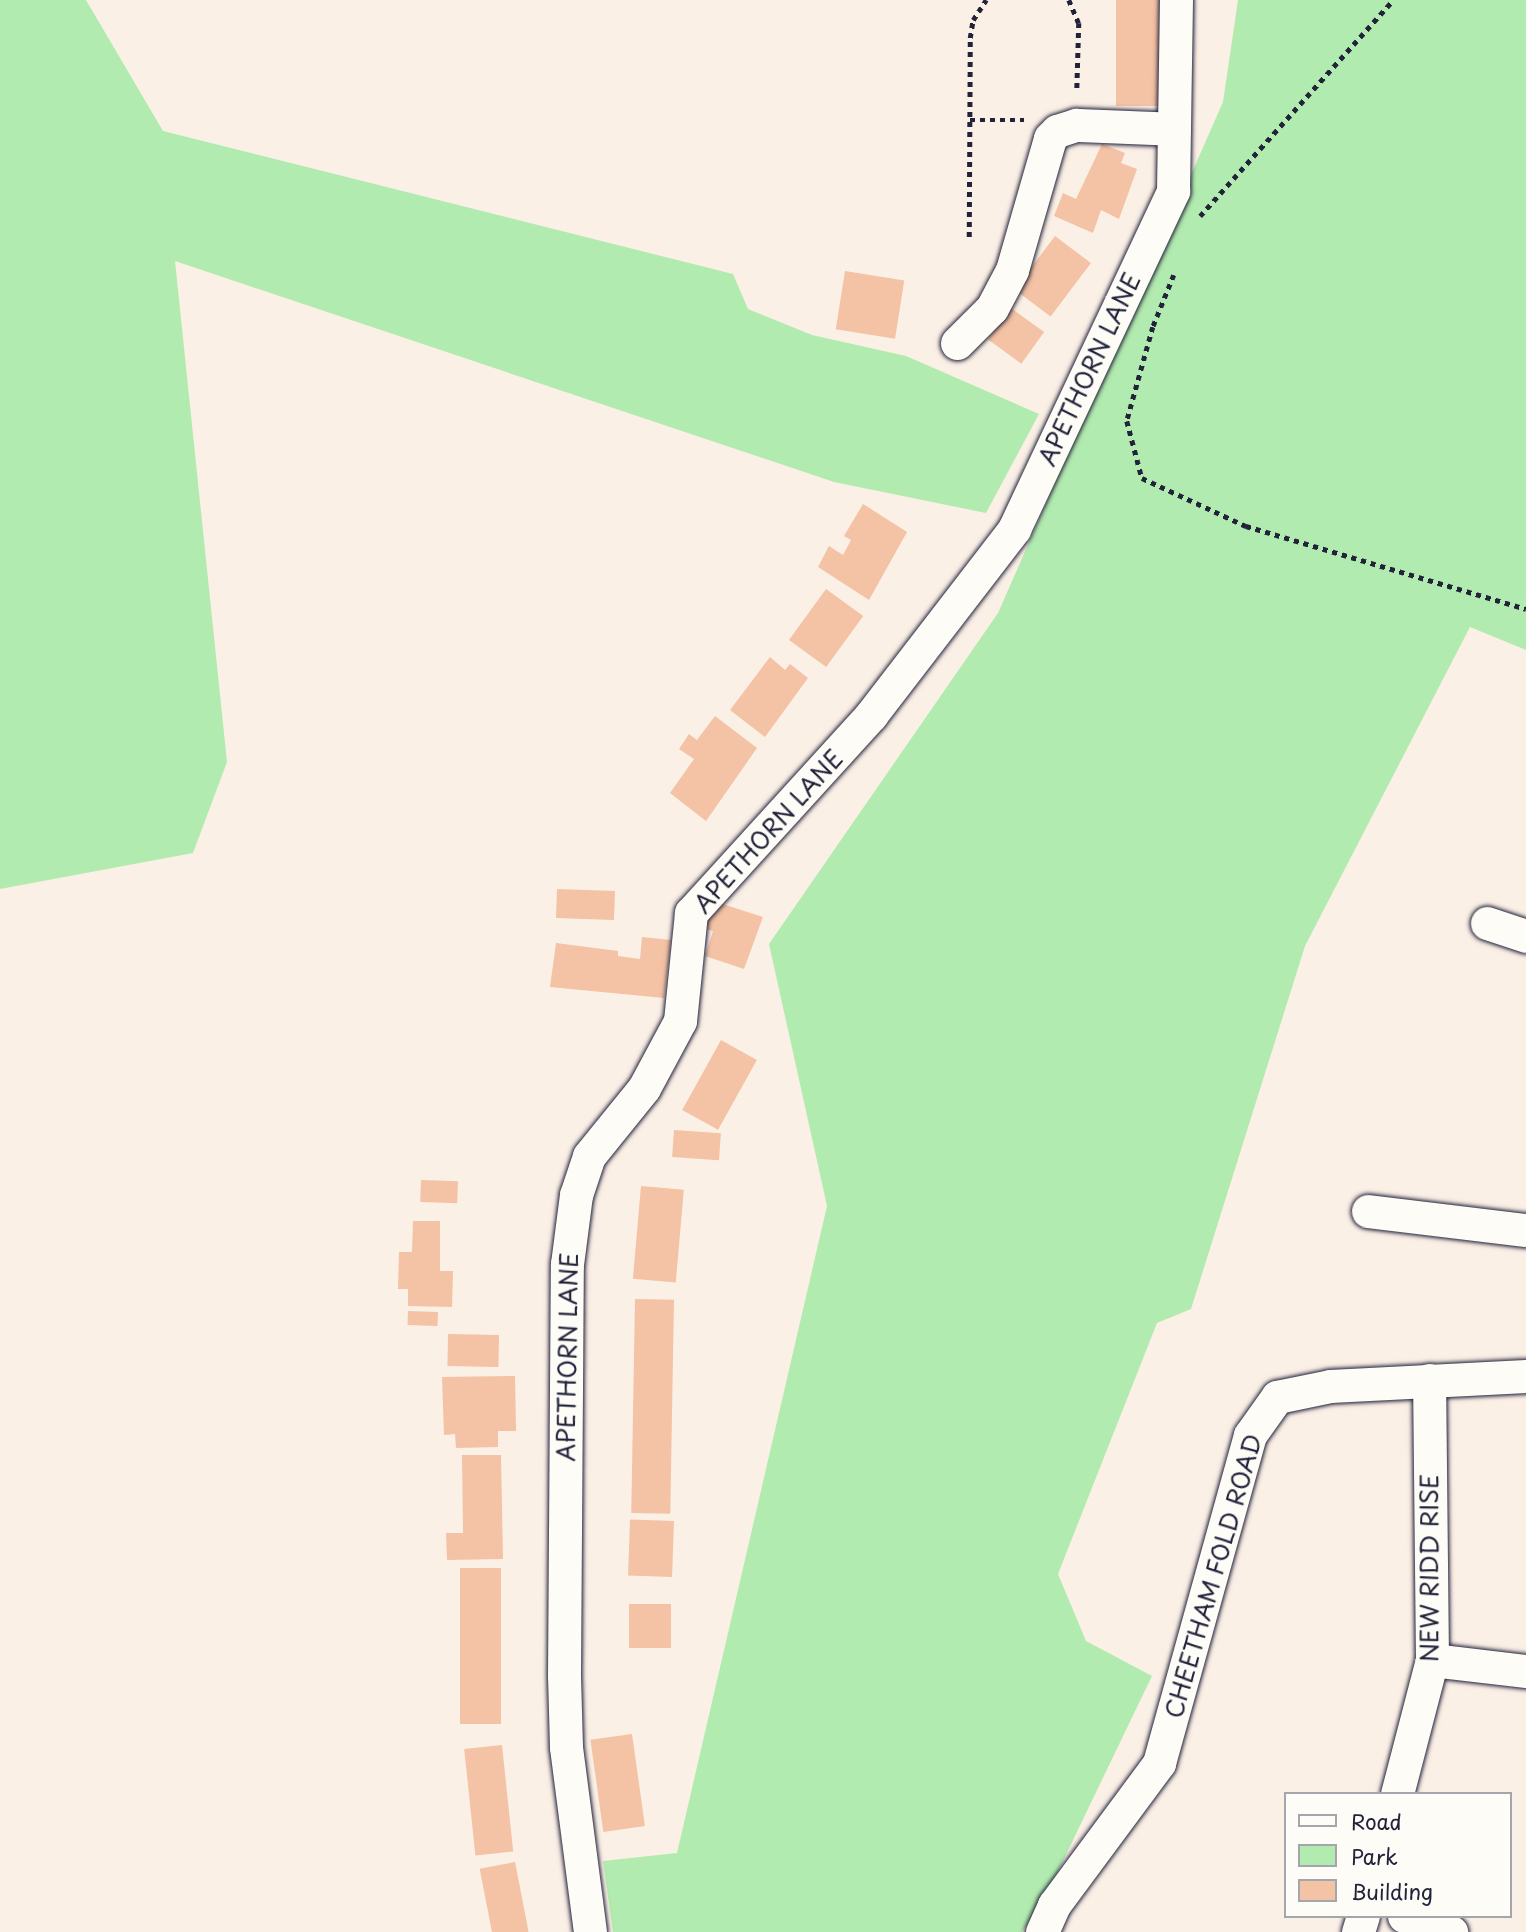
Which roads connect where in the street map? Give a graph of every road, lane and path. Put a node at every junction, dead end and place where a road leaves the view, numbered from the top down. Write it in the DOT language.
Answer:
graph roads {
  1 [pos="986,0"];
  2 [pos="1069,0"];
  3 [pos="1176,0"];
  4 [pos="1393,0"];
  5 [pos="970,120"];
  6 [pos="1067,128"];
  7 [pos="1174,129"];
  8 [pos="1173,191"];
  9 [pos="969,237"];
  10 [pos="1178,264"];
  11 [pos="957,343"];
  12 [pos="1526,609"];
  13 [pos="1487,923"];
  14 [pos="1526,936"];
  15 [pos="1368,1211"];
  16 [pos="1526,1230"];
  17 [pos="1526,1376"];
  18 [pos="1429,1380"];
  19 [pos="1432,1660"];
  20 [pos="1526,1671"];
  21 [pos="1398,1792"];
  22 [pos="1410,1918"];
  23 [pos="590,1932"];
  24 [pos="1042,1932"];
  25 [pos="1451,1932"];
  1 -- 5 [label="path"];
  2 -- 6 [label="path"];
  3 -- 7 [label="street, APETHORN LANE"];
  4 -- 8 [label="path"];
  5 -- 6 [label="path"];
  5 -- 9 [label="path"];
  6 -- 7 [label="street"];
  6 -- 11 [label="street"];
  7 -- 8 [label="street, APETHORN LANE"];
  8 -- 23 [label="street, APETHORN LANE"];
  10 -- 12 [label="path"];
  13 -- 14 [label="street"];
  15 -- 16 [label="street"];
  17 -- 18 [label="street, CHEETHAM FOLD ROAD"];
  18 -- 19 [label="street, NEW RIDD RISE"];
  18 -- 24 [label="street, CHEETHAM FOLD ROAD"];
  19 -- 20 [label="street"];
  19 -- 21 [label="street, NEW RIDD RISE"];
  22 -- 25 [label="street"];
}
